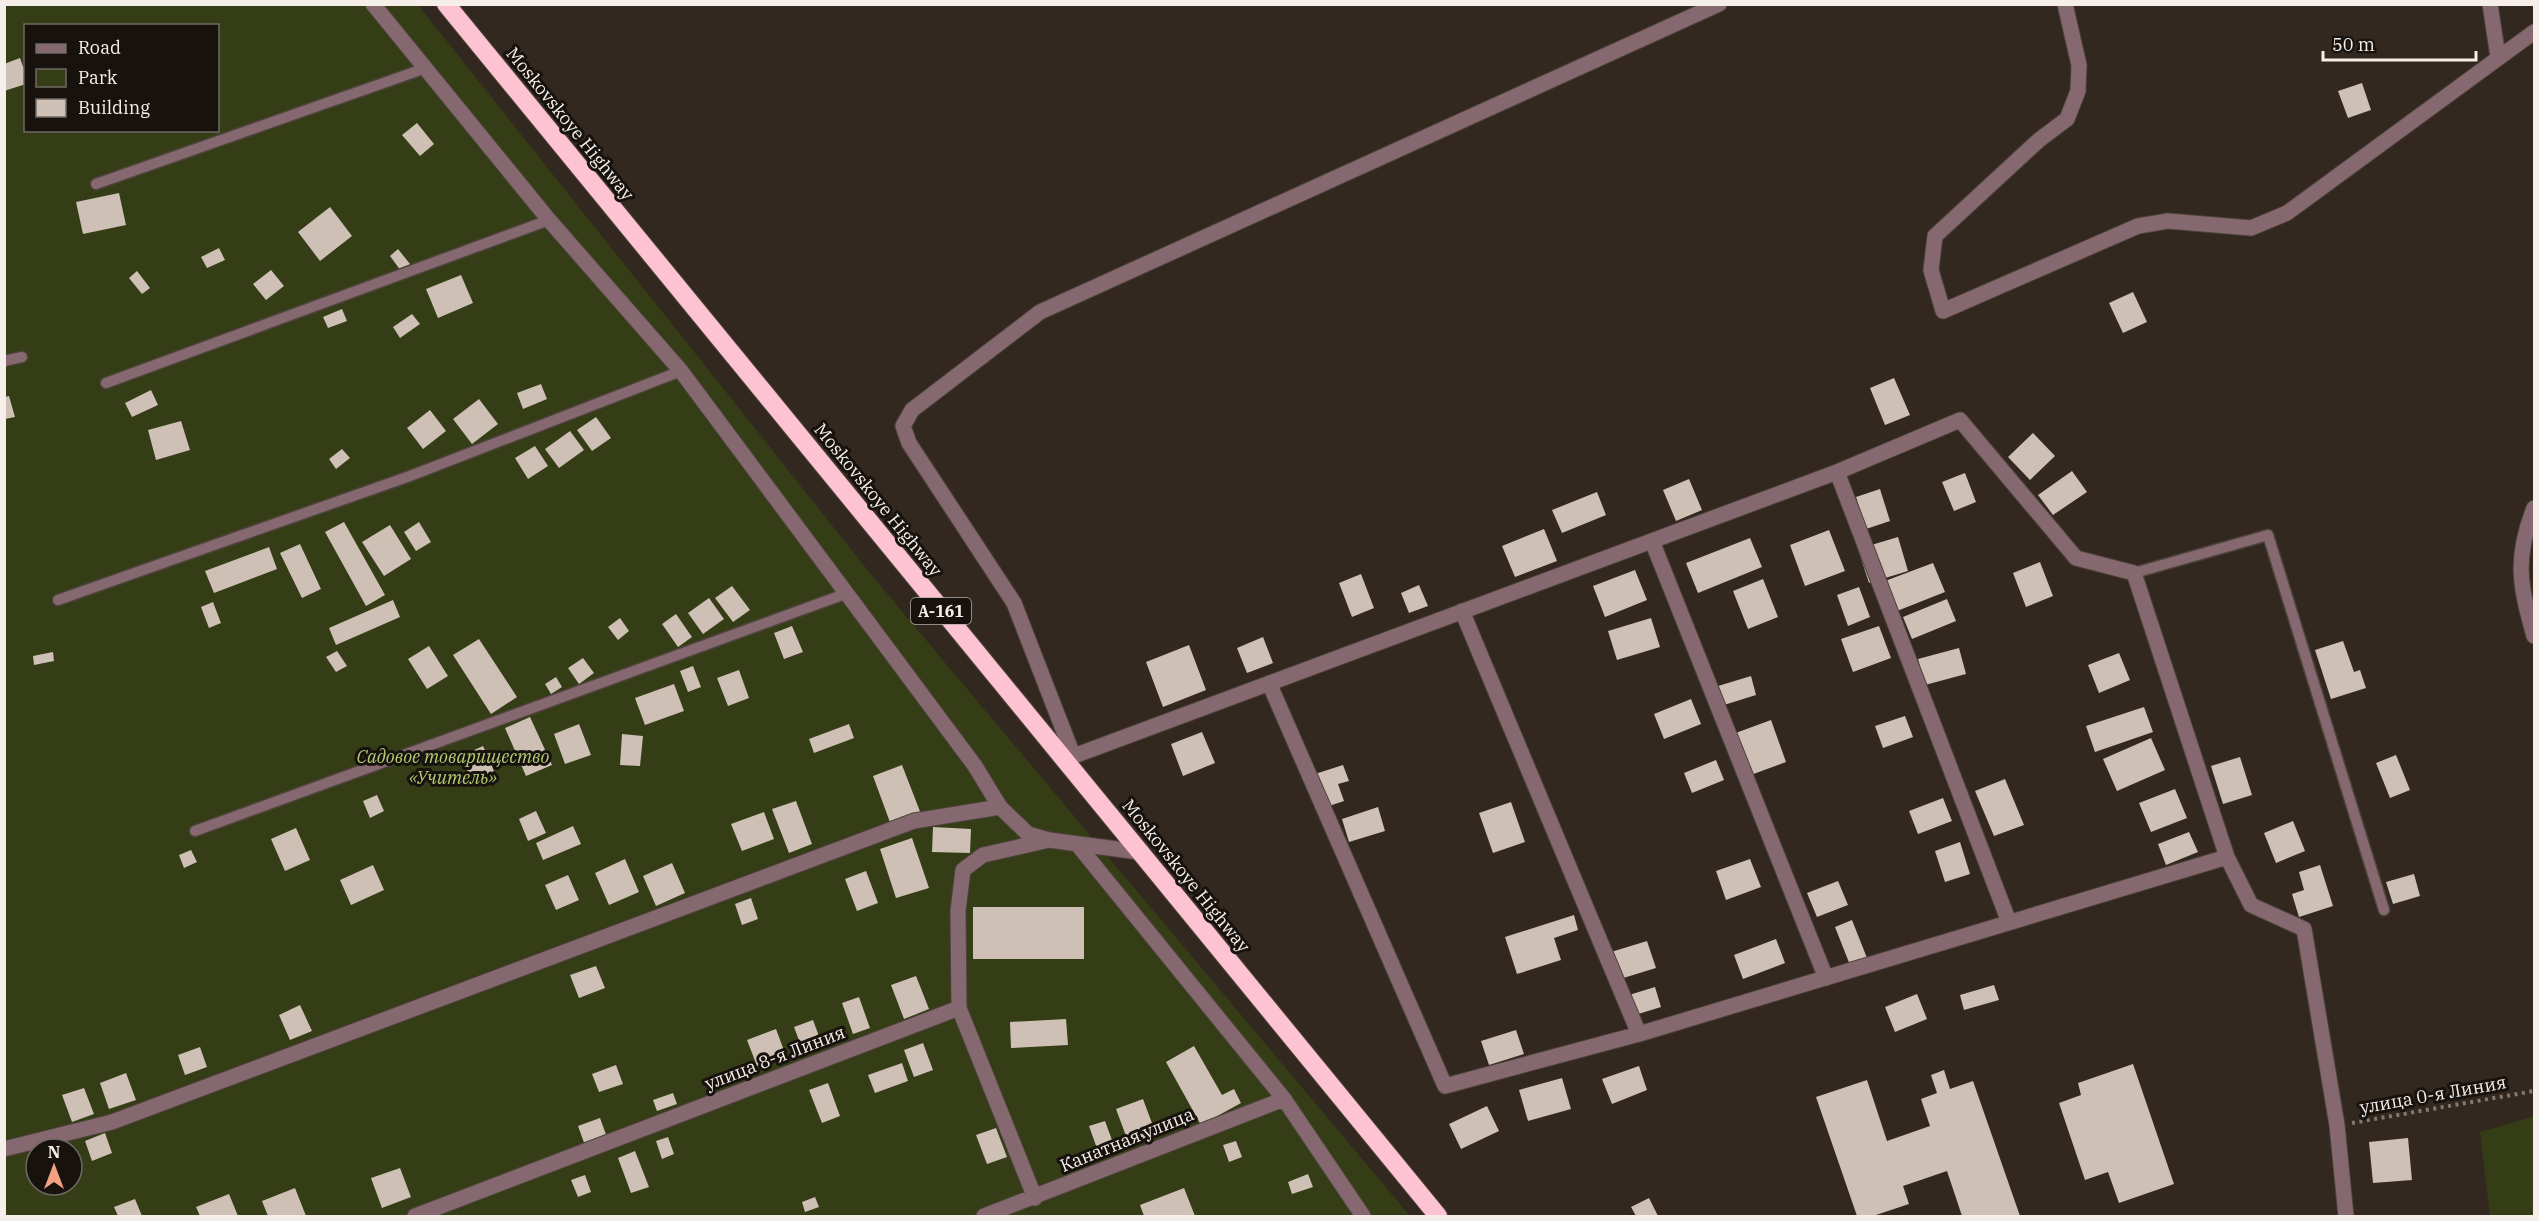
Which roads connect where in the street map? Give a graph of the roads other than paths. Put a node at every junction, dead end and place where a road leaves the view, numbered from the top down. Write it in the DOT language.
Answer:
graph roads {
  1 [pos="373,4"];
  2 [pos="446,4"];
  3 [pos="1719,4"];
  4 [pos="2065,4"];
  5 [pos="2490,4"];
  6 [pos="2535,32"];
  7 [pos="2498,57"];
  8 [pos="426,68"];
  9 [pos="96,184"];
  10 [pos="549,220"];
  11 [pos="22,357"];
  12 [pos="4,361"];
  13 [pos="681,371"];
  14 [pos="106,383"];
  15 [pos="1837,472"];
  16 [pos="2535,508"];
  17 [pos="1652,540"];
  18 [pos="2134,573"];
  19 [pos="845,594"];
  20 [pos="58,600"];
  21 [pos="1462,611"];
  22 [pos="2535,636"];
  23 [pos="1269,683"];
  24 [pos="1068,757"];
  25 [pos="1000,807"];
  26 [pos="195,831"];
  27 [pos="1049,840"];
  28 [pos="1077,844"];
  29 [pos="1139,852"];
  30 [pos="2227,857"];
  31 [pos="2384,910"];
  32 [pos="2009,922"];
  33 [pos="1826,978"];
  34 [pos="959,1008"];
  35 [pos="1638,1034"];
  36 [pos="1284,1099"];
  37 [pos="4,1149"];
  38 [pos="1035,1198"];
  39 [pos="415,1216"];
  40 [pos="984,1216"];
  41 [pos="1363,1216"];
  42 [pos="1438,1216"];
  43 [pos="2346,1216"];
  1 -- 8 [label="street"];
  2 -- 24 [label="highway, Moskovskoye Highway / А-161"];
  3 -- 24 [label="street"];
  4 -- 7 [label="street"];
  5 -- 7 [label="street"];
  6 -- 7 [label="street"];
  8 -- 9 [label="lane"];
  8 -- 10 [label="street"];
  10 -- 13 [label="street"];
  10 -- 14 [label="lane"];
  11 -- 12 [label="lane"];
  13 -- 19 [label="street"];
  13 -- 20 [label="lane"];
  15 -- 17 [label="street"];
  15 -- 18 [label="street"];
  15 -- 32 [label="street"];
  16 -- 22 [label="street"];
  17 -- 21 [label="street"];
  17 -- 33 [label="street"];
  18 -- 30 [label="street"];
  18 -- 31 [label="lane"];
  19 -- 25 [label="street"];
  19 -- 26 [label="lane"];
  21 -- 23 [label="street"];
  21 -- 35 [label="street"];
  23 -- 24 [label="street"];
  23 -- 35 [label="street"];
  24 -- 29 [label="highway, Moskovskoye Highway / А-161"];
  25 -- 27 [label="street"];
  25 -- 37 [label="street"];
  27 -- 28 [label="street"];
  27 -- 34 [label="street"];
  28 -- 29 [label="street"];
  28 -- 36 [label="street"];
  29 -- 42 [label="highway, Moskovskoye Highway / А-161"];
  30 -- 32 [label="street"];
  30 -- 43 [label="street"];
  32 -- 33 [label="street"];
  33 -- 35 [label="street"];
  34 -- 38 [label="street"];
  34 -- 39 [label="street, улица 8-я Линия"];
  36 -- 38 [label="street, Канатная улица"];
  36 -- 41 [label="street"];
  38 -- 40 [label="street, Канатная улица"];
}
